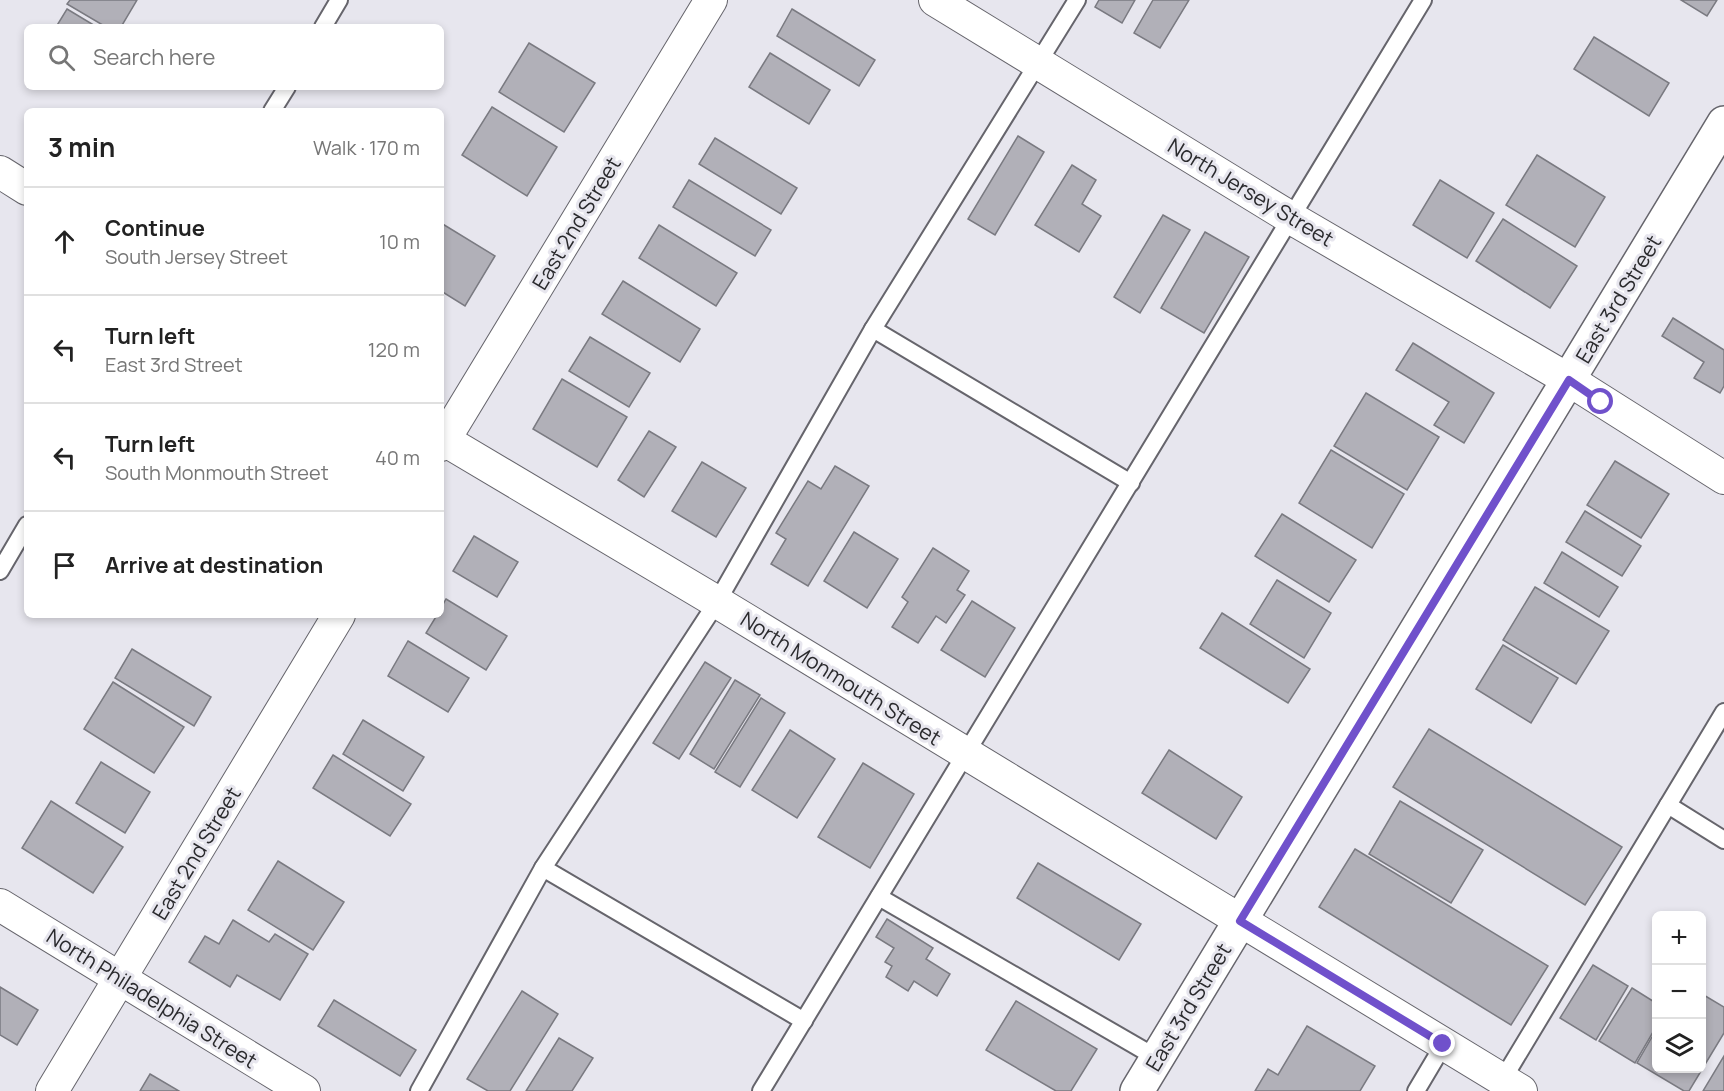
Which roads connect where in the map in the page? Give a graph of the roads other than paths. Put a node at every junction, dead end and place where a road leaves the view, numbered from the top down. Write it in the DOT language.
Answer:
graph roads {
  1 [pos="339,0"];
  2 [pos="711,0"];
  3 [pos="935,0"];
  4 [pos="1077,0"];
  5 [pos="1423,0"];
  6 [pos="325,24"];
  7 [pos="1039,63"];
  8 [pos="284,90"];
  9 [pos="274,108"];
  10 [pos="1724,123"];
  11 [pos="0,172"];
  12 [pos="24,187"];
  13 [pos="1291,218"];
  14 [pos="873,329"];
  15 [pos="1569,380"];
  16 [pos="444,438"];
  17 [pos="444,442"];
  18 [pos="1724,478"];
  19 [pos="1131,483"];
  20 [pos="24,528"];
  21 [pos="6,547"];
  22 [pos="0,571"];
  23 [pos="717,602"];
  24 [pos="337,618"];
  25 [pos="1724,712"];
  26 [pos="966,754"];
  27 [pos="1668,805"];
  28 [pos="1724,840"];
  29 [pos="543,867"];
  30 [pos="879,897"];
  31 [pos="0,905"];
  32 [pos="1240,921"];
  33 [pos="121,978"];
  34 [pos="804,1020"];
  35 [pos="1443,1044"];
  36 [pos="1157,1058"];
  37 [pos="1506,1087"];
  38 [pos="52,1091"];
  39 [pos="304,1091"];
  40 [pos="419,1091"];
  41 [pos="761,1091"];
  42 [pos="1137,1091"];
  43 [pos="1416,1091"];
  1 -- 6 [label="lane"];
  2 -- 16 [label="street, East 2nd Street"];
  3 -- 7 [label="street, North Jersey Street"];
  4 -- 7 [label="lane"];
  5 -- 13 [label="lane"];
  7 -- 13 [label="street, North Jersey Street"];
  7 -- 14 [label="lane"];
  8 -- 9 [label="lane"];
  10 -- 15 [label="main road, East 3rd Street"];
  11 -- 12 [label="street"];
  13 -- 15 [label="street, North Jersey Street"];
  13 -- 19 [label="lane"];
  14 -- 19 [label="lane"];
  14 -- 23 [label="lane"];
  15 -- 18 [label="street, North Jersey Street"];
  15 -- 32 [label="main road, East 3rd Street"];
  17 -- 23 [label="street, North Monmouth Street"];
  19 -- 26 [label="lane"];
  20 -- 21 [label="lane"];
  21 -- 22 [label="lane"];
  23 -- 26 [label="street, North Monmouth Street"];
  23 -- 29 [label="lane"];
  24 -- 33 [label="street, East 2nd Street"];
  25 -- 27 [label="lane"];
  26 -- 30 [label="lane"];
  26 -- 32 [label="street, North Monmouth Street"];
  27 -- 28 [label="lane"];
  27 -- 37 [label="lane"];
  29 -- 34 [label="lane"];
  29 -- 40 [label="lane"];
  30 -- 34 [label="lane"];
  30 -- 36 [label="lane"];
  31 -- 33 [label="street, North Philadelphia Street"];
  32 -- 35 [label="street, North Monmouth Street"];
  32 -- 36 [label="main road, East 3rd Street"];
  33 -- 38 [label="street, East 2nd Street"];
  33 -- 39 [label="street, North Philadelphia Street"];
  34 -- 41 [label="lane"];
  35 -- 37 [label="street, North Monmouth Street"];
  35 -- 43 [label="lane"];
  36 -- 42 [label="main road, East 3rd Street"];
}
